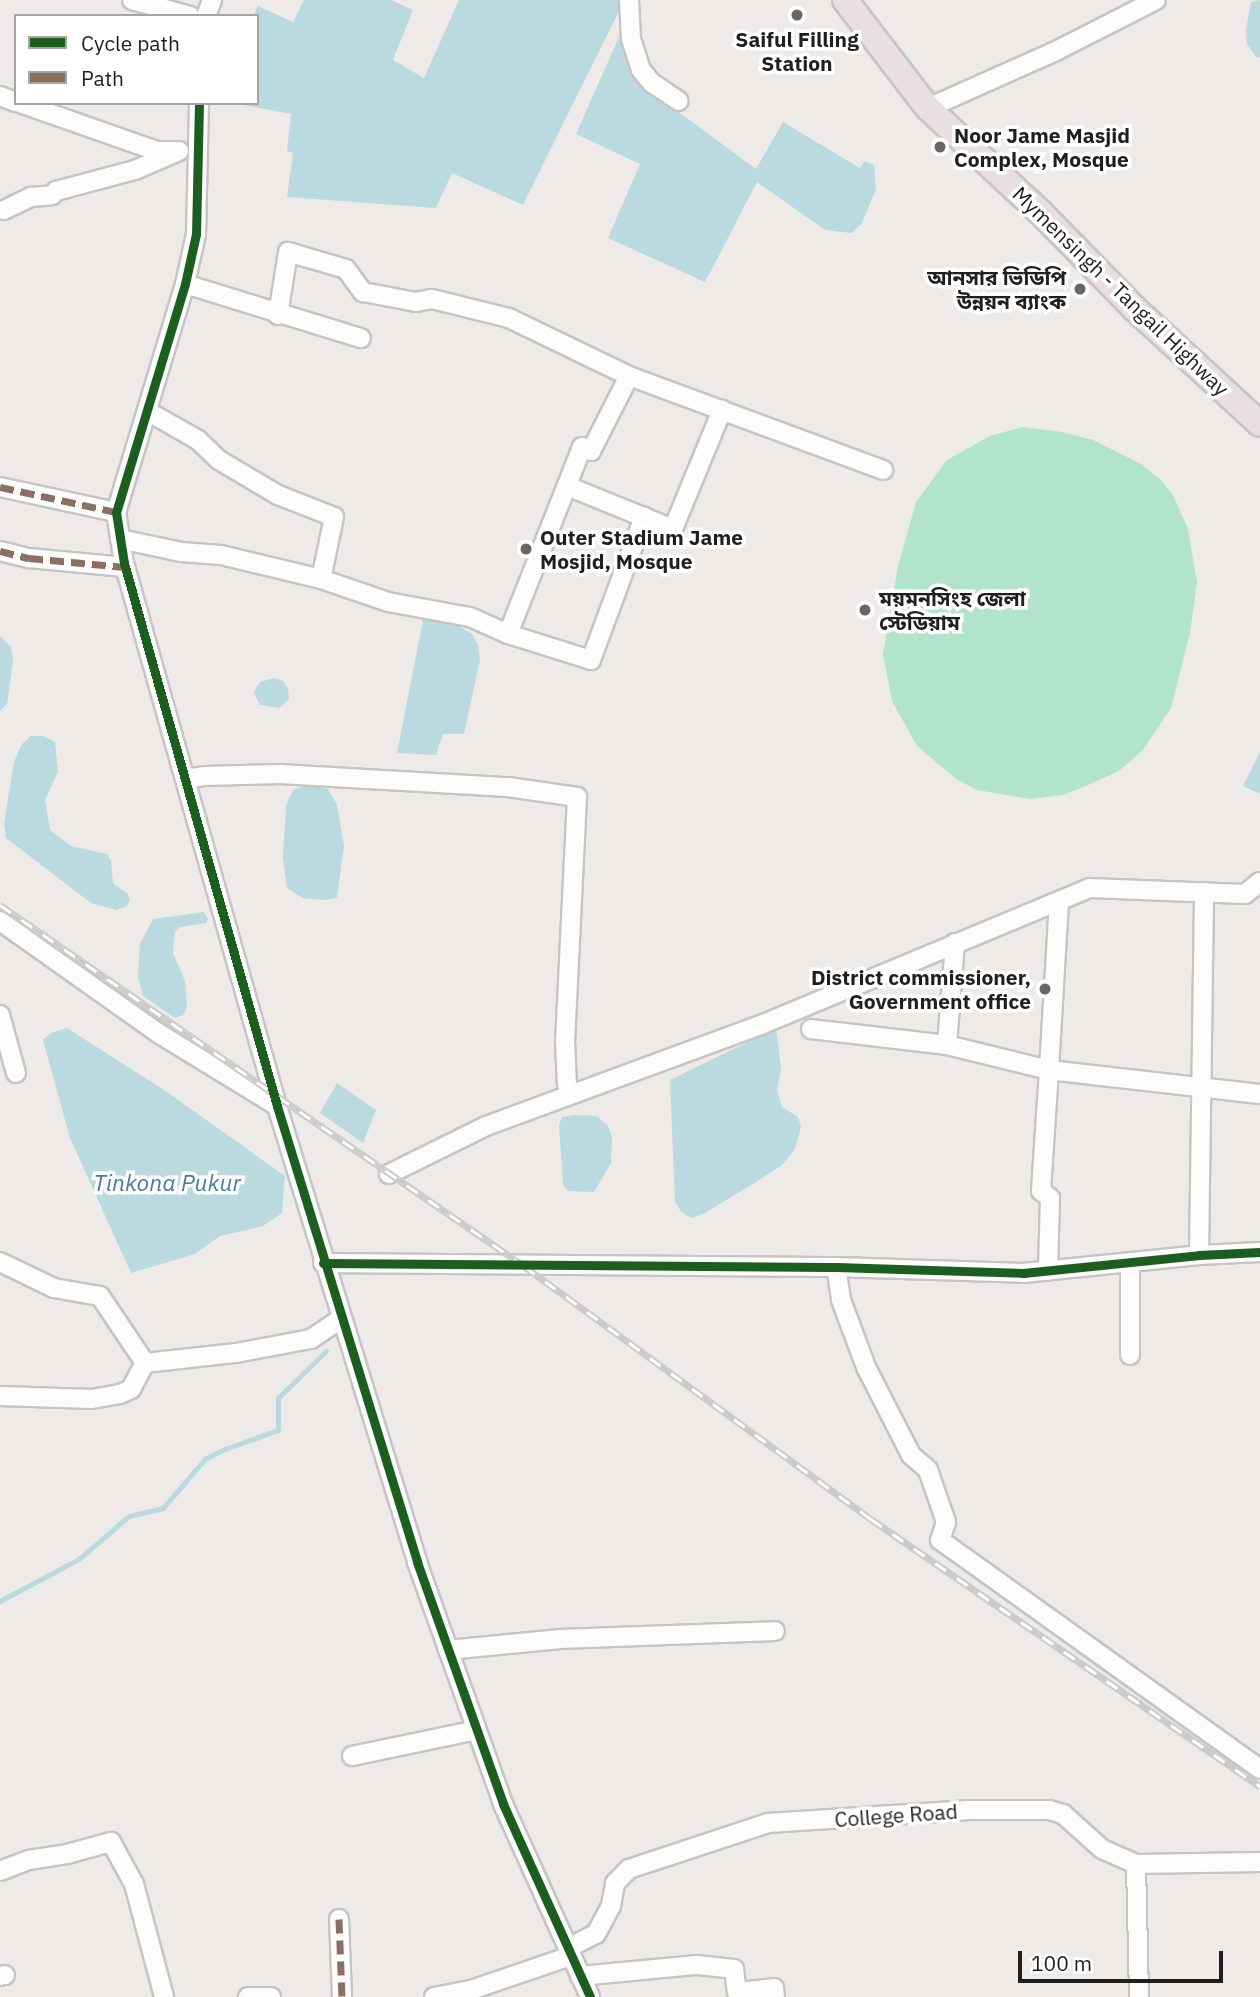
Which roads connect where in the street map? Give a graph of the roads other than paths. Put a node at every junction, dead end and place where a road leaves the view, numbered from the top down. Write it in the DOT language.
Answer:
graph roads {
  1 [pos="132,0"];
  2 [pos="629,0"];
  3 [pos="845,0"];
  4 [pos="1156,0"];
  5 [pos="183,14"];
  6 [pos="679,101"];
  7 [pos="27,105"];
  8 [pos="198,105"];
  9 [pos="928,108"];
  10 [pos="187,151"];
  11 [pos="4,210"];
  12 [pos="185,284"];
  13 [pos="278,315"];
  14 [pos="361,338"];
  15 [pos="629,376"];
  16 [pos="722,410"];
  17 [pos="147,411"];
  18 [pos="1260,424"];
  19 [pos="883,470"];
  20 [pos="567,486"];
  21 [pos="0,487"];
  22 [pos="116,512"];
  23 [pos="644,517"];
  24 [pos="120,539"];
  25 [pos="0,551"];
  26 [pos="125,567"];
  27 [pos="321,579"];
  28 [pos="508,634"];
  29 [pos="185,779"];
  30 [pos="1260,882"];
  31 [pos="1204,892"];
  32 [pos="1059,901"];
  33 [pos="0,921"];
  34 [pos="956,943"];
  35 [pos="0,1015"];
  36 [pos="811,1029"];
  37 [pos="947,1045"];
  38 [pos="1049,1070"];
  39 [pos="16,1073"];
  40 [pos="567,1085"];
  41 [pos="1201,1090"];
  42 [pos="1260,1094"];
  43 [pos="276,1106"];
  44 [pos="388,1174"];
  45 [pos="1260,1252"];
  46 [pos="1199,1255"];
  47 [pos="0,1262"];
  48 [pos="1130,1262"];
  49 [pos="323,1263"];
  50 [pos="836,1266"];
  51 [pos="1048,1271"];
  52 [pos="342,1318"];
  53 [pos="1130,1355"];
  54 [pos="145,1363"];
  55 [pos="0,1396"];
  56 [pos="775,1631"];
  57 [pos="448,1650"];
  58 [pos="475,1730"];
  59 [pos="352,1756"];
  60 [pos="1260,1769"];
  61 [pos="1260,1862"];
  62 [pos="1136,1864"];
  63 [pos="0,1871"];
  64 [pos="339,1919"];
  65 [pos="569,1952"];
  66 [pos="580,1976"];
  67 [pos="164,1997"];
  68 [pos="248,1997"];
  69 [pos="271,1997"];
  70 [pos="342,1997"];
  71 [pos="434,1997"];
  72 [pos="590,1997"];
  73 [pos="775,1997"];
  74 [pos="1139,1997"];
  1 -- 5 [label="street"];
  2 -- 6 [label="street"];
  3 -- 9 [label="highway, Mymensingh - Tangail Highway"];
  4 -- 9 [label="street"];
  7 -- 10 [label="street"];
  8 -- 10 [label="street"];
  9 -- 18 [label="highway, Mymensingh - Tangail Highway"];
  10 -- 11 [label="street"];
  10 -- 12 [label="street"];
  12 -- 13 [label="street"];
  12 -- 17 [label="street"];
  13 -- 14 [label="street"];
  13 -- 15 [label="street"];
  15 -- 16 [label="street"];
  15 -- 20 [label="street"];
  16 -- 19 [label="street"];
  16 -- 23 [label="street"];
  17 -- 22 [label="street"];
  17 -- 27 [label="street"];
  20 -- 23 [label="street"];
  20 -- 28 [label="street"];
  21 -- 22 [label="street"];
  22 -- 24 [label="street"];
  23 -- 28 [label="street"];
  24 -- 26 [label="street"];
  24 -- 27 [label="street"];
  25 -- 26 [label="street"];
  26 -- 29 [label="street"];
  27 -- 28 [label="street"];
  29 -- 40 [label="street"];
  29 -- 43 [label="street"];
  30 -- 31 [label="street"];
  31 -- 32 [label="street"];
  31 -- 41 [label="street"];
  32 -- 34 [label="street"];
  32 -- 38 [label="street"];
  33 -- 43 [label="street"];
  34 -- 37 [label="street"];
  34 -- 44 [label="street"];
  35 -- 39 [label="street"];
  36 -- 37 [label="street"];
  37 -- 38 [label="street"];
  38 -- 41 [label="street"];
  38 -- 51 [label="street"];
  41 -- 42 [label="street"];
  41 -- 46 [label="street"];
  43 -- 49 [label="street"];
  45 -- 46 [label="street"];
  46 -- 48 [label="street"];
  47 -- 54 [label="street"];
  48 -- 51 [label="street"];
  48 -- 53 [label="street"];
  49 -- 50 [label="street"];
  49 -- 52 [label="street"];
  50 -- 51 [label="street"];
  50 -- 60 [label="street"];
  52 -- 54 [label="street"];
  52 -- 57 [label="street"];
  54 -- 55 [label="street"];
  56 -- 57 [label="street"];
  57 -- 58 [label="street"];
  58 -- 59 [label="street"];
  58 -- 65 [label="street"];
  61 -- 62 [label="street, College Road"];
  62 -- 65 [label="street, College Road"];
  62 -- 74 [label="street"];
  63 -- 67 [label="street"];
  64 -- 70 [label="street"];
  65 -- 66 [label="street"];
  65 -- 71 [label="street, College Road"];
  66 -- 72 [label="street"];
  66 -- 73 [label="street"];
  68 -- 69 [label="street"];
}
